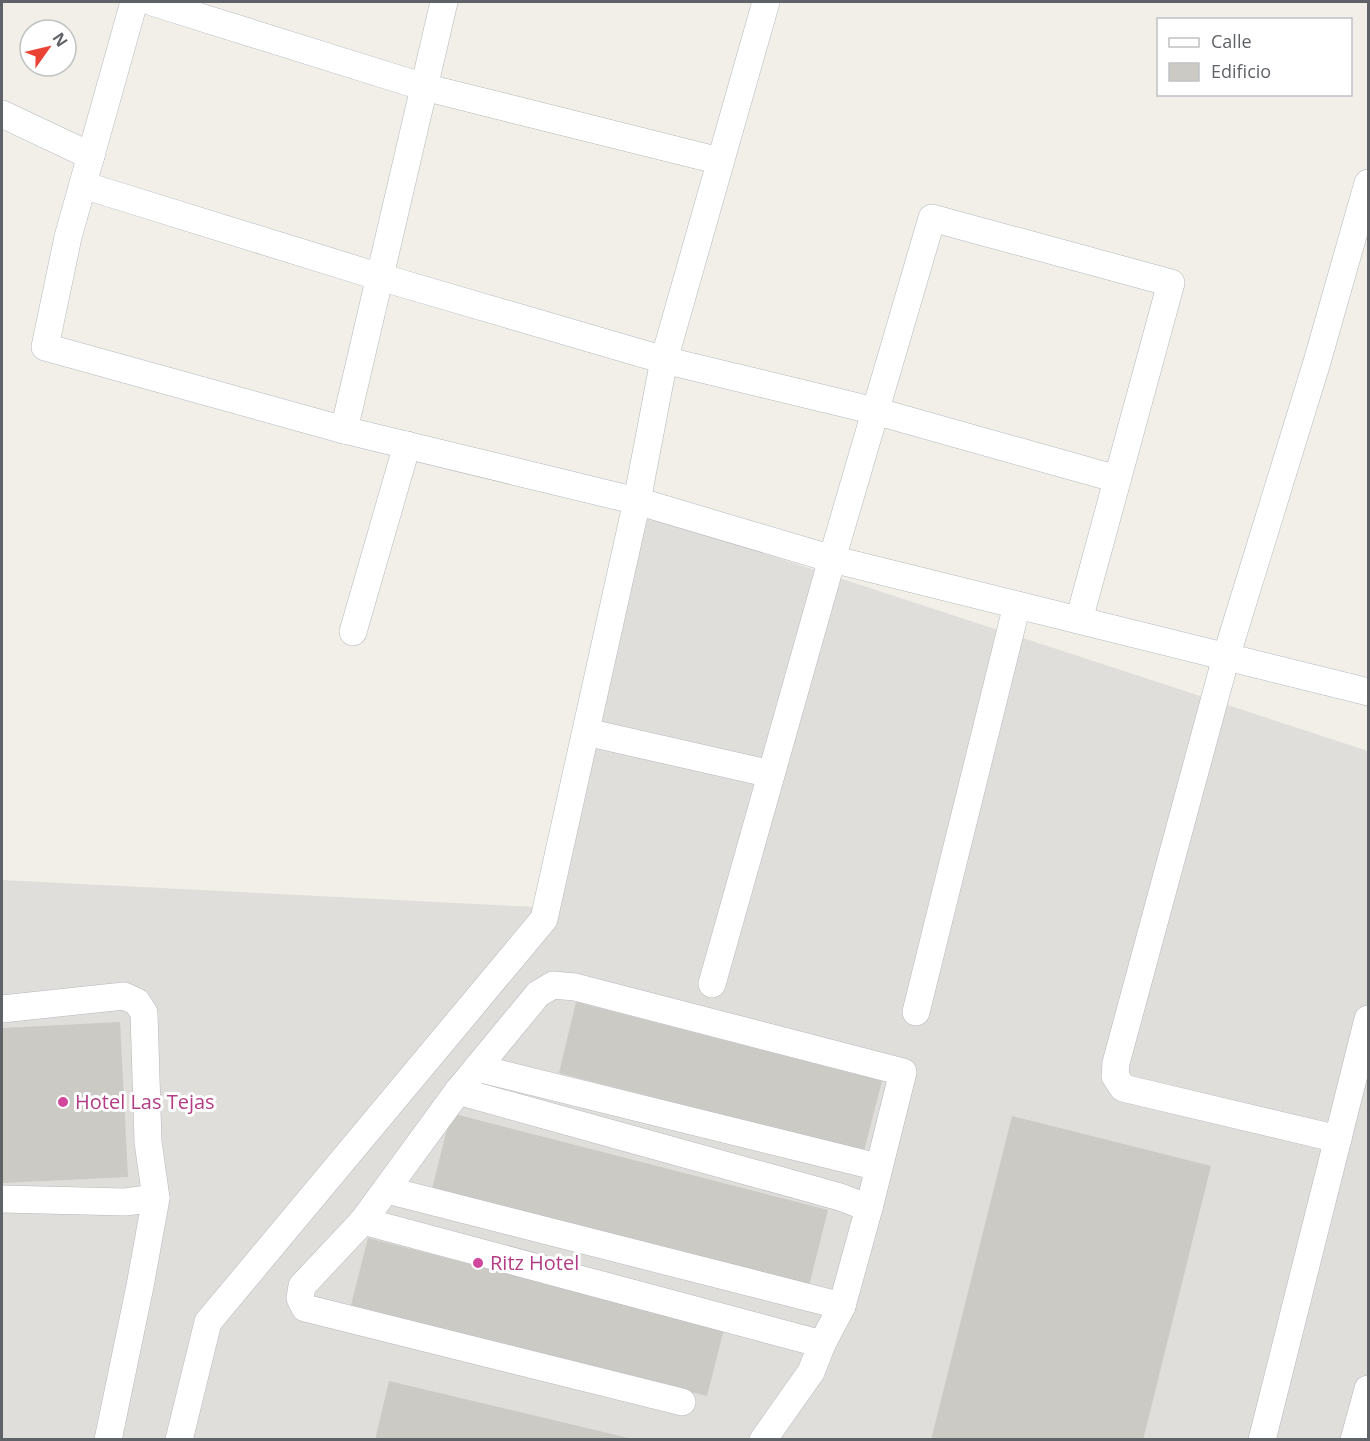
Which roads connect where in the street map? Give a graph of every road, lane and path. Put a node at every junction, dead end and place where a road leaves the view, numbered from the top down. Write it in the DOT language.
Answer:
graph roads {
  1 [pos="134,2"];
  2 [pos="152,2"];
  3 [pos="444,2"];
  4 [pos="765,2"];
  5 [pos="424,87"];
  6 [pos="2,114"];
  7 [pos="91,156"];
  8 [pos="720,160"];
  9 [pos="1368,183"];
  10 [pos="83,185"];
  11 [pos="380,277"];
  12 [pos="664,360"];
  13 [pos="875,411"];
  14 [pos="344,430"];
  15 [pos="407,445"];
  16 [pos="1117,479"];
  17 [pos="637,501"];
  18 [pos="832,559"];
  19 [pos="1017,605"];
  20 [pos="1079,620"];
  21 [pos="353,632"];
  22 [pos="1226,657"];
  23 [pos="1368,692"];
  24 [pos="586,732"];
  25 [pos="771,774"];
  26 [pos="712,984"];
  27 [pos="2,1009"];
  28 [pos="916,1012"];
  29 [pos="1368,1019"];
  30 [pos="477,1068"];
  31 [pos="458,1091"];
  32 [pos="1338,1139"];
  33 [pos="878,1167"];
  34 [pos="387,1190"];
  35 [pos="156,1198"];
  36 [pos="2,1199"];
  37 [pos="869,1208"];
  38 [pos="363,1221"];
  39 [pos="842,1306"];
  40 [pos="822,1344"];
  41 [pos="1368,1389"];
  42 [pos="682,1402"];
  43 [pos="108,1440"];
  44 [pos="179,1440"];
  45 [pos="763,1440"];
  46 [pos="1262,1440"];
  47 [pos="1354,1440"];
  1 -- 7 [label="street"];
  2 -- 5 [label="street"];
  3 -- 5 [label="street"];
  4 -- 8 [label="street"];
  5 -- 8 [label="street"];
  5 -- 11 [label="street"];
  6 -- 7 [label="street"];
  7 -- 10 [label="street"];
  8 -- 12 [label="street"];
  9 -- 22 [label="street"];
  10 -- 11 [label="street"];
  10 -- 14 [label="street"];
  11 -- 12 [label="street"];
  11 -- 14 [label="street"];
  12 -- 13 [label="street"];
  12 -- 17 [label="street"];
  13 -- 16 [label="street"];
  13 -- 16 [label="street"];
  13 -- 18 [label="street"];
  14 -- 15 [label="street"];
  15 -- 17 [label="street"];
  15 -- 21 [label="street"];
  16 -- 20 [label="street"];
  17 -- 18 [label="street"];
  17 -- 24 [label="street"];
  18 -- 19 [label="street"];
  18 -- 25 [label="street"];
  19 -- 20 [label="street"];
  19 -- 28 [label="street"];
  20 -- 22 [label="street"];
  22 -- 23 [label="street"];
  22 -- 32 [label="street"];
  24 -- 25 [label="street"];
  24 -- 44 [label="street"];
  25 -- 26 [label="street"];
  27 -- 35 [label="street"];
  29 -- 32 [label="street"];
  30 -- 31 [label="street"];
  30 -- 33 [label="street"];
  30 -- 33 [label="street"];
  31 -- 34 [label="street"];
  31 -- 37 [label="street"];
  32 -- 46 [label="street"];
  33 -- 37 [label="street"];
  34 -- 38 [label="street"];
  34 -- 39 [label="street"];
  35 -- 36 [label="street"];
  35 -- 43 [label="street"];
  37 -- 39 [label="street"];
  38 -- 40 [label="street"];
  38 -- 42 [label="street"];
  39 -- 40 [label="street"];
  40 -- 45 [label="street"];
  41 -- 47 [label="street"];
}
